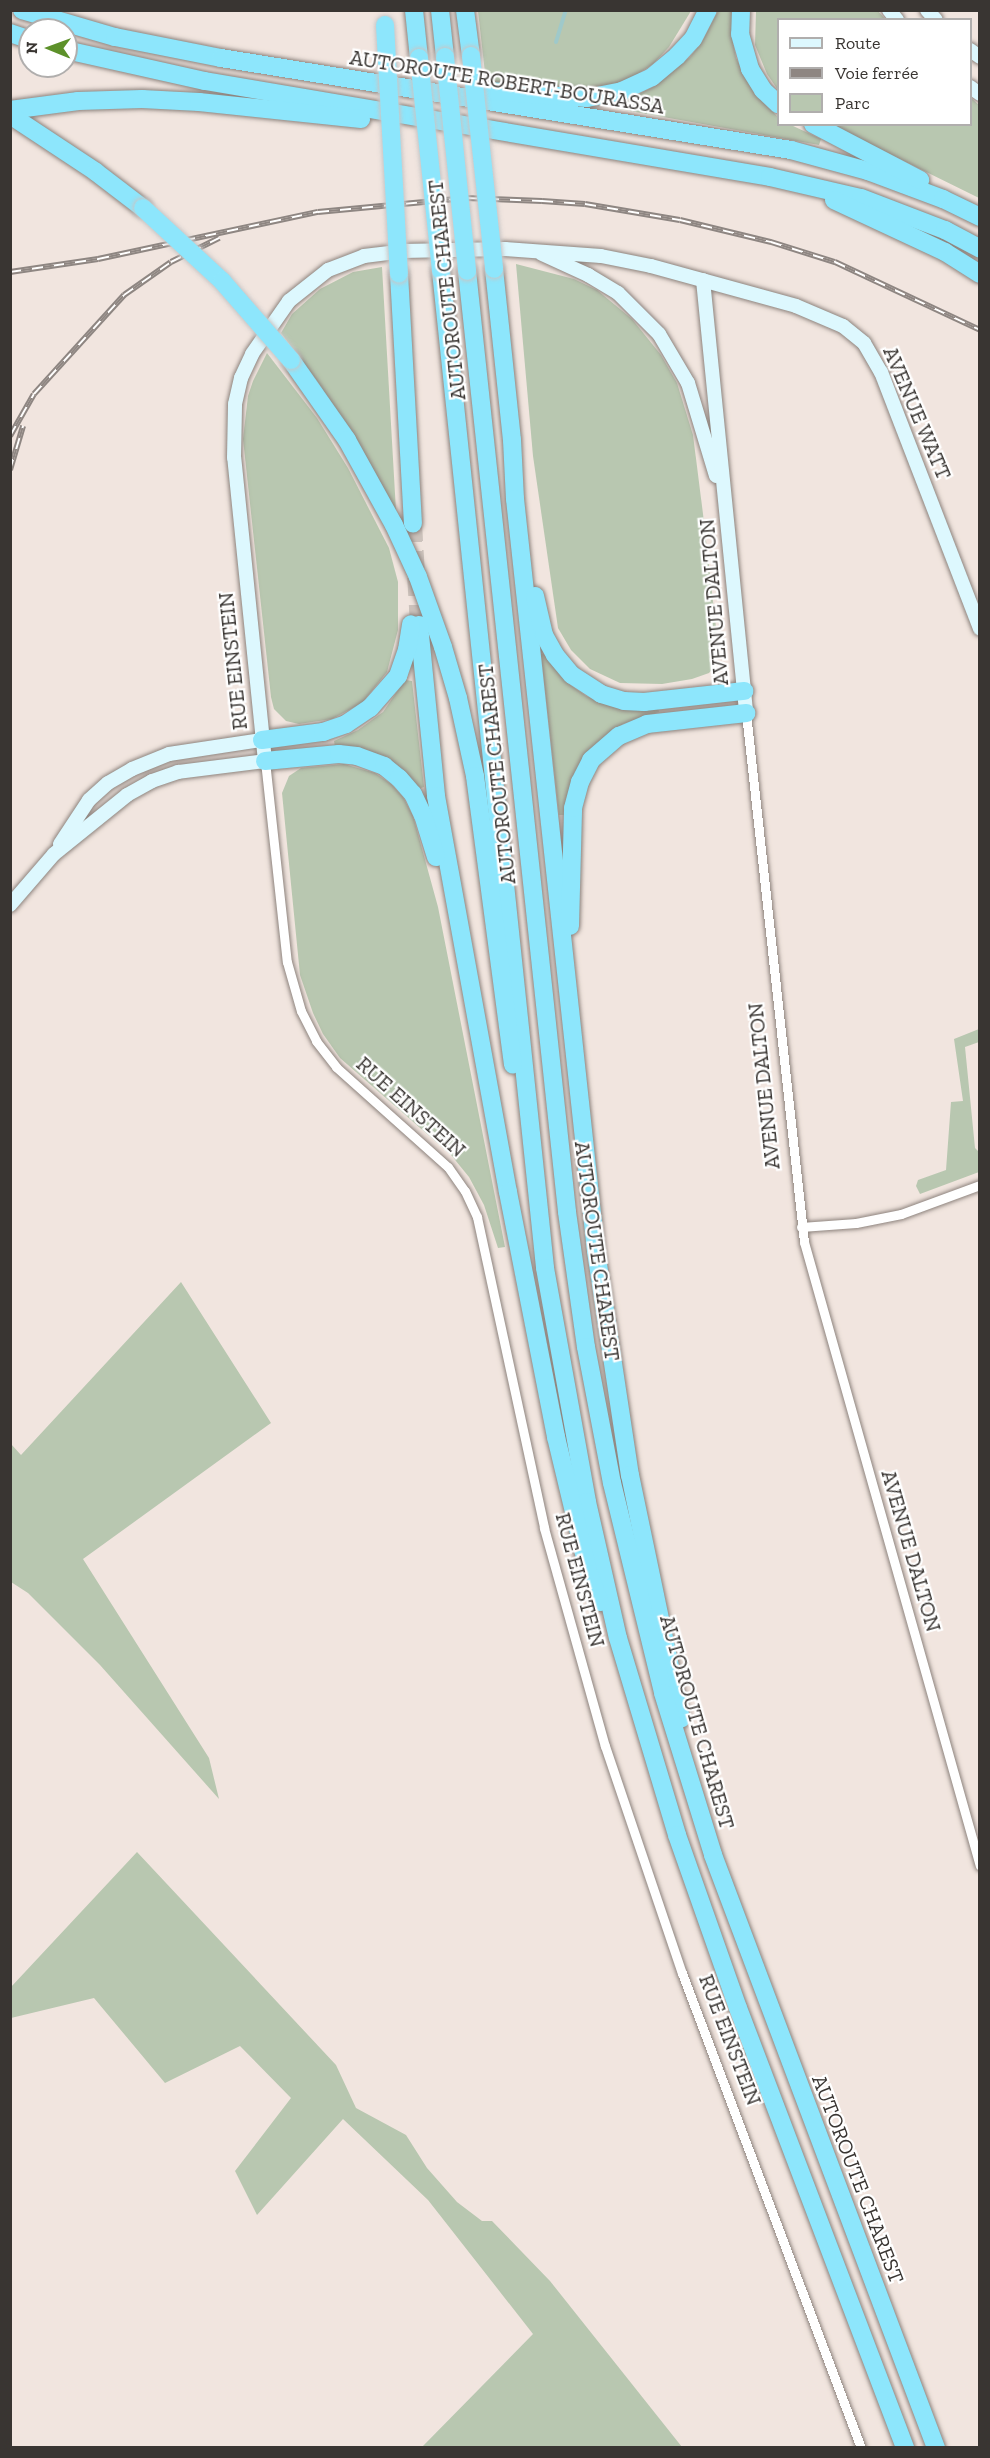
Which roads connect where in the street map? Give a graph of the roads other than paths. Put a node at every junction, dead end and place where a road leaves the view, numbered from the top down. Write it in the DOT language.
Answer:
graph roads {
  1 [pos="22,10"];
  2 [pos="414,10"];
  3 [pos="440,10"];
  4 [pos="467,10"];
  5 [pos="708,10"];
  6 [pos="741,10"];
  7 [pos="385,18"];
  8 [pos="78,53"];
  9 [pos="356,80"];
  10 [pos="777,103"];
  11 [pos="10,110"];
  12 [pos="10,115"];
  13 [pos="817,126"];
  14 [pos="506,132"];
  15 [pos="770,177"];
  16 [pos="980,215"];
  17 [pos="531,249"];
  18 [pos="980,249"];
  19 [pos="980,274"];
  20 [pos="703,280"];
  21 [pos="512,440"];
  22 [pos="727,519"];
  23 [pos="413,524"];
  24 [pos="980,629"];
  25 [pos="744,691"];
  26 [pos="746,713"];
  27 [pos="262,740"];
  28 [pos="265,761"];
  29 [pos="54,854"];
  30 [pos="10,904"];
  31 [pos="470,984"];
  32 [pos="579,1096"];
  33 [pos="980,1185"];
  34 [pos="801,1227"];
  35 [pos="545,1268"];
  36 [pos="628,1674"];
  37 [pos="692,1792"];
  38 [pos="977,1852"];
  39 [pos="980,1866"];
  40 [pos="861,2448"];
  41 [pos="904,2448"];
  42 [pos="936,2448"];
  1 -- 9 [label="highway, AUTOROUTE ROBERT-BOURASSA"];
  2 -- 35 [label="highway, AUTOROUTE CHAREST, bridge"];
  3 -- 37 [label="highway, AUTOROUTE CHAREST, bridge"];
  4 -- 21 [label="highway, bridge"];
  5 -- 9 [label="highway"];
  6 -- 10 [label="highway"];
  7 -- 23 [label="highway, bridge"];
  8 -- 14 [label="highway"];
  9 -- 16 [label="highway, AUTOROUTE ROBERT-BOURASSA"];
  11 -- 14 [label="highway"];
  12 -- 35 [label="highway, bridge"];
  13 -- 16 [label="highway"];
  14 -- 15 [label="highway"];
  15 -- 18 [label="highway"];
  15 -- 19 [label="highway"];
  17 -- 20 [label="street, RUE EINSTEIN"];
  17 -- 22 [label="street"];
  17 -- 27 [label="street, RUE EINSTEIN"];
  20 -- 22 [label="street, AVENUE DALTON"];
  20 -- 24 [label="street, AVENUE WATT"];
  21 -- 25 [label="highway"];
  21 -- 32 [label="highway"];
  22 -- 25 [label="street, AVENUE DALTON"];
  25 -- 26 [label="street, AVENUE DALTON"];
  26 -- 32 [label="highway"];
  26 -- 34 [label="street, AVENUE DALTON"];
  27 -- 28 [label="street, RUE EINSTEIN"];
  27 -- 29 [label="street"];
  27 -- 31 [label="highway"];
  28 -- 29 [label="street"];
  28 -- 31 [label="highway"];
  28 -- 40 [label="street, RUE EINSTEIN"];
  29 -- 30 [label="street"];
  31 -- 36 [label="highway"];
  32 -- 37 [label="highway"];
  33 -- 34 [label="street"];
  34 -- 38 [label="street, AVENUE DALTON"];
  35 -- 36 [label="highway, AUTOROUTE CHAREST"];
  36 -- 41 [label="highway, AUTOROUTE CHAREST"];
  37 -- 42 [label="highway, AUTOROUTE CHAREST"];
  38 -- 39 [label="street, AVENUE DALTON"];
}
